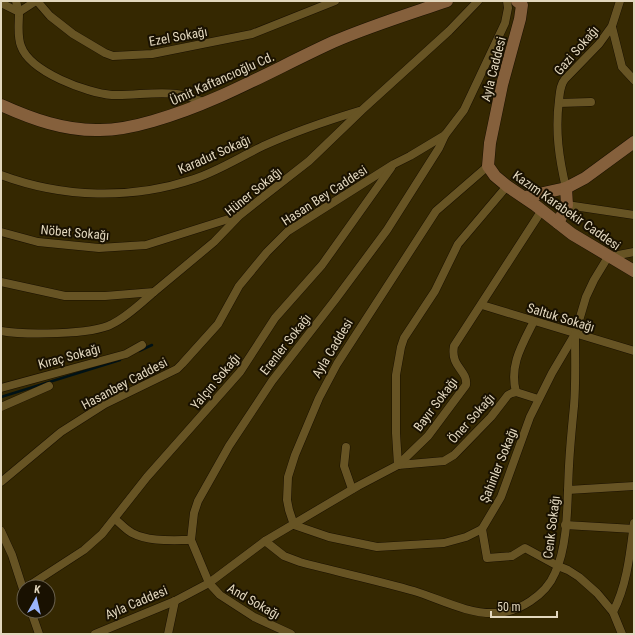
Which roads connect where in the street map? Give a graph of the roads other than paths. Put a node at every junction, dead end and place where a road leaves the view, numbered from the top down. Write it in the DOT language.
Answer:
graph roads {
  1 [pos="16,1"];
  2 [pos="36,1"];
  3 [pos="335,1"];
  4 [pos="425,1"];
  5 [pos="447,1"];
  6 [pos="478,1"];
  7 [pos="507,1"];
  8 [pos="620,1"];
  9 [pos="521,2"];
  10 [pos="1,3"];
  11 [pos="417,10"];
  12 [pos="18,12"];
  13 [pos="612,27"];
  14 [pos="634,80"];
  15 [pos="592,102"];
  16 [pos="206,103"];
  17 [pos="559,103"];
  18 [pos="1,105"];
  19 [pos="362,110"];
  20 [pos="445,135"];
  21 [pos="634,142"];
  22 [pos="394,164"];
  23 [pos="488,166"];
  24 [pos="1,175"];
  25 [pos="507,186"];
  26 [pos="566,188"];
  27 [pos="525,197"];
  28 [pos="567,205"];
  29 [pos="542,210"];
  30 [pos="634,215"];
  31 [pos="240,216"];
  32 [pos="558,223"];
  33 [pos="1,232"];
  34 [pos="634,252"];
  35 [pos="608,257"];
  36 [pos="634,271"];
  37 [pos="1,282"];
  38 [pos="239,286"];
  39 [pos="154,292"];
  40 [pos="482,305"];
  41 [pos="534,321"];
  42 [pos="1,331"];
  43 [pos="575,334"];
  44 [pos="142,345"];
  45 [pos="634,351"];
  46 [pos="49,386"];
  47 [pos="1,388"];
  48 [pos="516,392"];
  49 [pos="538,399"];
  50 [pos="1,407"];
  51 [pos="346,447"];
  52 [pos="398,465"];
  53 [pos="1,482"];
  54 [pos="634,486"];
  55 [pos="352,489"];
  56 [pos="568,490"];
  57 [pos="114,519"];
  58 [pos="294,525"];
  59 [pos="565,525"];
  60 [pos="634,527"];
  61 [pos="482,529"];
  62 [pos="1,531"];
  63 [pos="191,540"];
  64 [pos="265,541"];
  65 [pos="558,566"];
  66 [pos="20,579"];
  67 [pos="39,579"];
  68 [pos="209,583"];
  69 [pos="175,601"];
  70 [pos="612,612"];
  71 [pos="33,619"];
  72 [pos="39,634"];
  73 [pos="95,634"];
  74 [pos="168,634"];
  75 [pos="291,634"];
  76 [pos="622,634"];
  1 -- 12 [label="street"];
  2 -- 3 [label="street, Ezel Sokağı"];
  2 -- 12 [label="street"];
  4 -- 11 [label="street"];
  5 -- 11 [label="street, Ümit Kaftancıoğlu Cd."];
  6 -- 19 [label="street, Hüner Sokağı"];
  7 -- 20 [label="street, Erenler Sokağı"];
  8 -- 13 [label="street, Gazi Sokağı"];
  9 -- 23 [label="street, Ayla Caddesi"];
  10 -- 12 [label="street"];
  11 -- 16 [label="street, Ümit Kaftancıoğlu Cd."];
  12 -- 16 [label="street"];
  13 -- 14 [label="street"];
  13 -- 17 [label="street, Gazi Sokağı"];
  15 -- 17 [label="street"];
  16 -- 18 [label="street, Ümit Kaftancıoğlu Cd."];
  17 -- 26 [label="street, Gazi Sokağı"];
  19 -- 24 [label="street, Karadut Sokağı"];
  19 -- 31 [label="street, Hüner Sokağı"];
  20 -- 22 [label="street, Erenler Sokağı"];
  20 -- 63 [label="street, Erenler Sokağı"];
  21 -- 26 [label="street"];
  22 -- 38 [label="street, Hasan Bey Caddesi"];
  22 -- 57 [label="street, Yalçın Sokağı"];
  23 -- 25 [label="street, Kazım Karabekir Caddesi"];
  23 -- 58 [label="street, Ayla Caddesi"];
  25 -- 27 [label="street, Kazım Karabekir Caddesi"];
  25 -- 52 [label="street"];
  26 -- 27 [label="street"];
  26 -- 28 [label="street"];
  27 -- 29 [label="street, Kazım Karabekir Caddesi"];
  28 -- 30 [label="street"];
  28 -- 32 [label="street"];
  29 -- 32 [label="street, Kazım Karabekir Caddesi"];
  29 -- 40 [label="street, Bayır Sokağı"];
  31 -- 33 [label="street, Nöbet Sokağı"];
  31 -- 39 [label="street, Hüner Sokağı"];
  32 -- 35 [label="street, Kazım Karabekir Caddesi"];
  34 -- 35 [label="street"];
  35 -- 36 [label="street, Kazım Karabekir Caddesi"];
  35 -- 43 [label="street, Şahinler Sokağı"];
  37 -- 39 [label="street"];
  38 -- 53 [label="street, Hasanbey Caddesi"];
  39 -- 42 [label="street, Hüner Sokağı"];
  40 -- 41 [label="street, Saltuk Sokağı"];
  40 -- 52 [label="street, Bayır Sokağı"];
  41 -- 43 [label="street, Saltuk Sokağı"];
  41 -- 48 [label="street"];
  43 -- 45 [label="street, Saltuk Sokağı"];
  43 -- 49 [label="street, Şahinler Sokağı"];
  43 -- 56 [label="street, Cenk Sokağı"];
  44 -- 47 [label="street, Kıraç Sokağı"];
  46 -- 50 [label="street"];
  48 -- 49 [label="street"];
  48 -- 52 [label="street, Öner Sokağı"];
  49 -- 61 [label="street, Şahinler Sokağı"];
  51 -- 55 [label="street"];
  52 -- 55 [label="street, Bayır Sokağı"];
  54 -- 56 [label="street"];
  55 -- 58 [label="street, Bayır Sokağı"];
  56 -- 59 [label="street, Cenk Sokağı"];
  57 -- 63 [label="street"];
  57 -- 67 [label="street, Yalçın Sokağı"];
  58 -- 61 [label="street"];
  58 -- 64 [label="street, Ayla Caddesi"];
  59 -- 60 [label="street"];
  59 -- 65 [label="street, Cenk Sokağı"];
  60 -- 70 [label="street"];
  61 -- 65 [label="street"];
  62 -- 66 [label="street"];
  63 -- 68 [label="street, Erenler Sokağı"];
  64 -- 65 [label="street, Cenk Sokağı"];
  64 -- 68 [label="street, Ayla Caddesi"];
  65 -- 70 [label="street"];
  68 -- 69 [label="street, Ayla Caddesi"];
  68 -- 75 [label="street, And Sokağı"];
  69 -- 73 [label="street, Ayla Caddesi"];
  69 -- 74 [label="street"];
  70 -- 76 [label="street"];
  71 -- 72 [label="street"];
}
